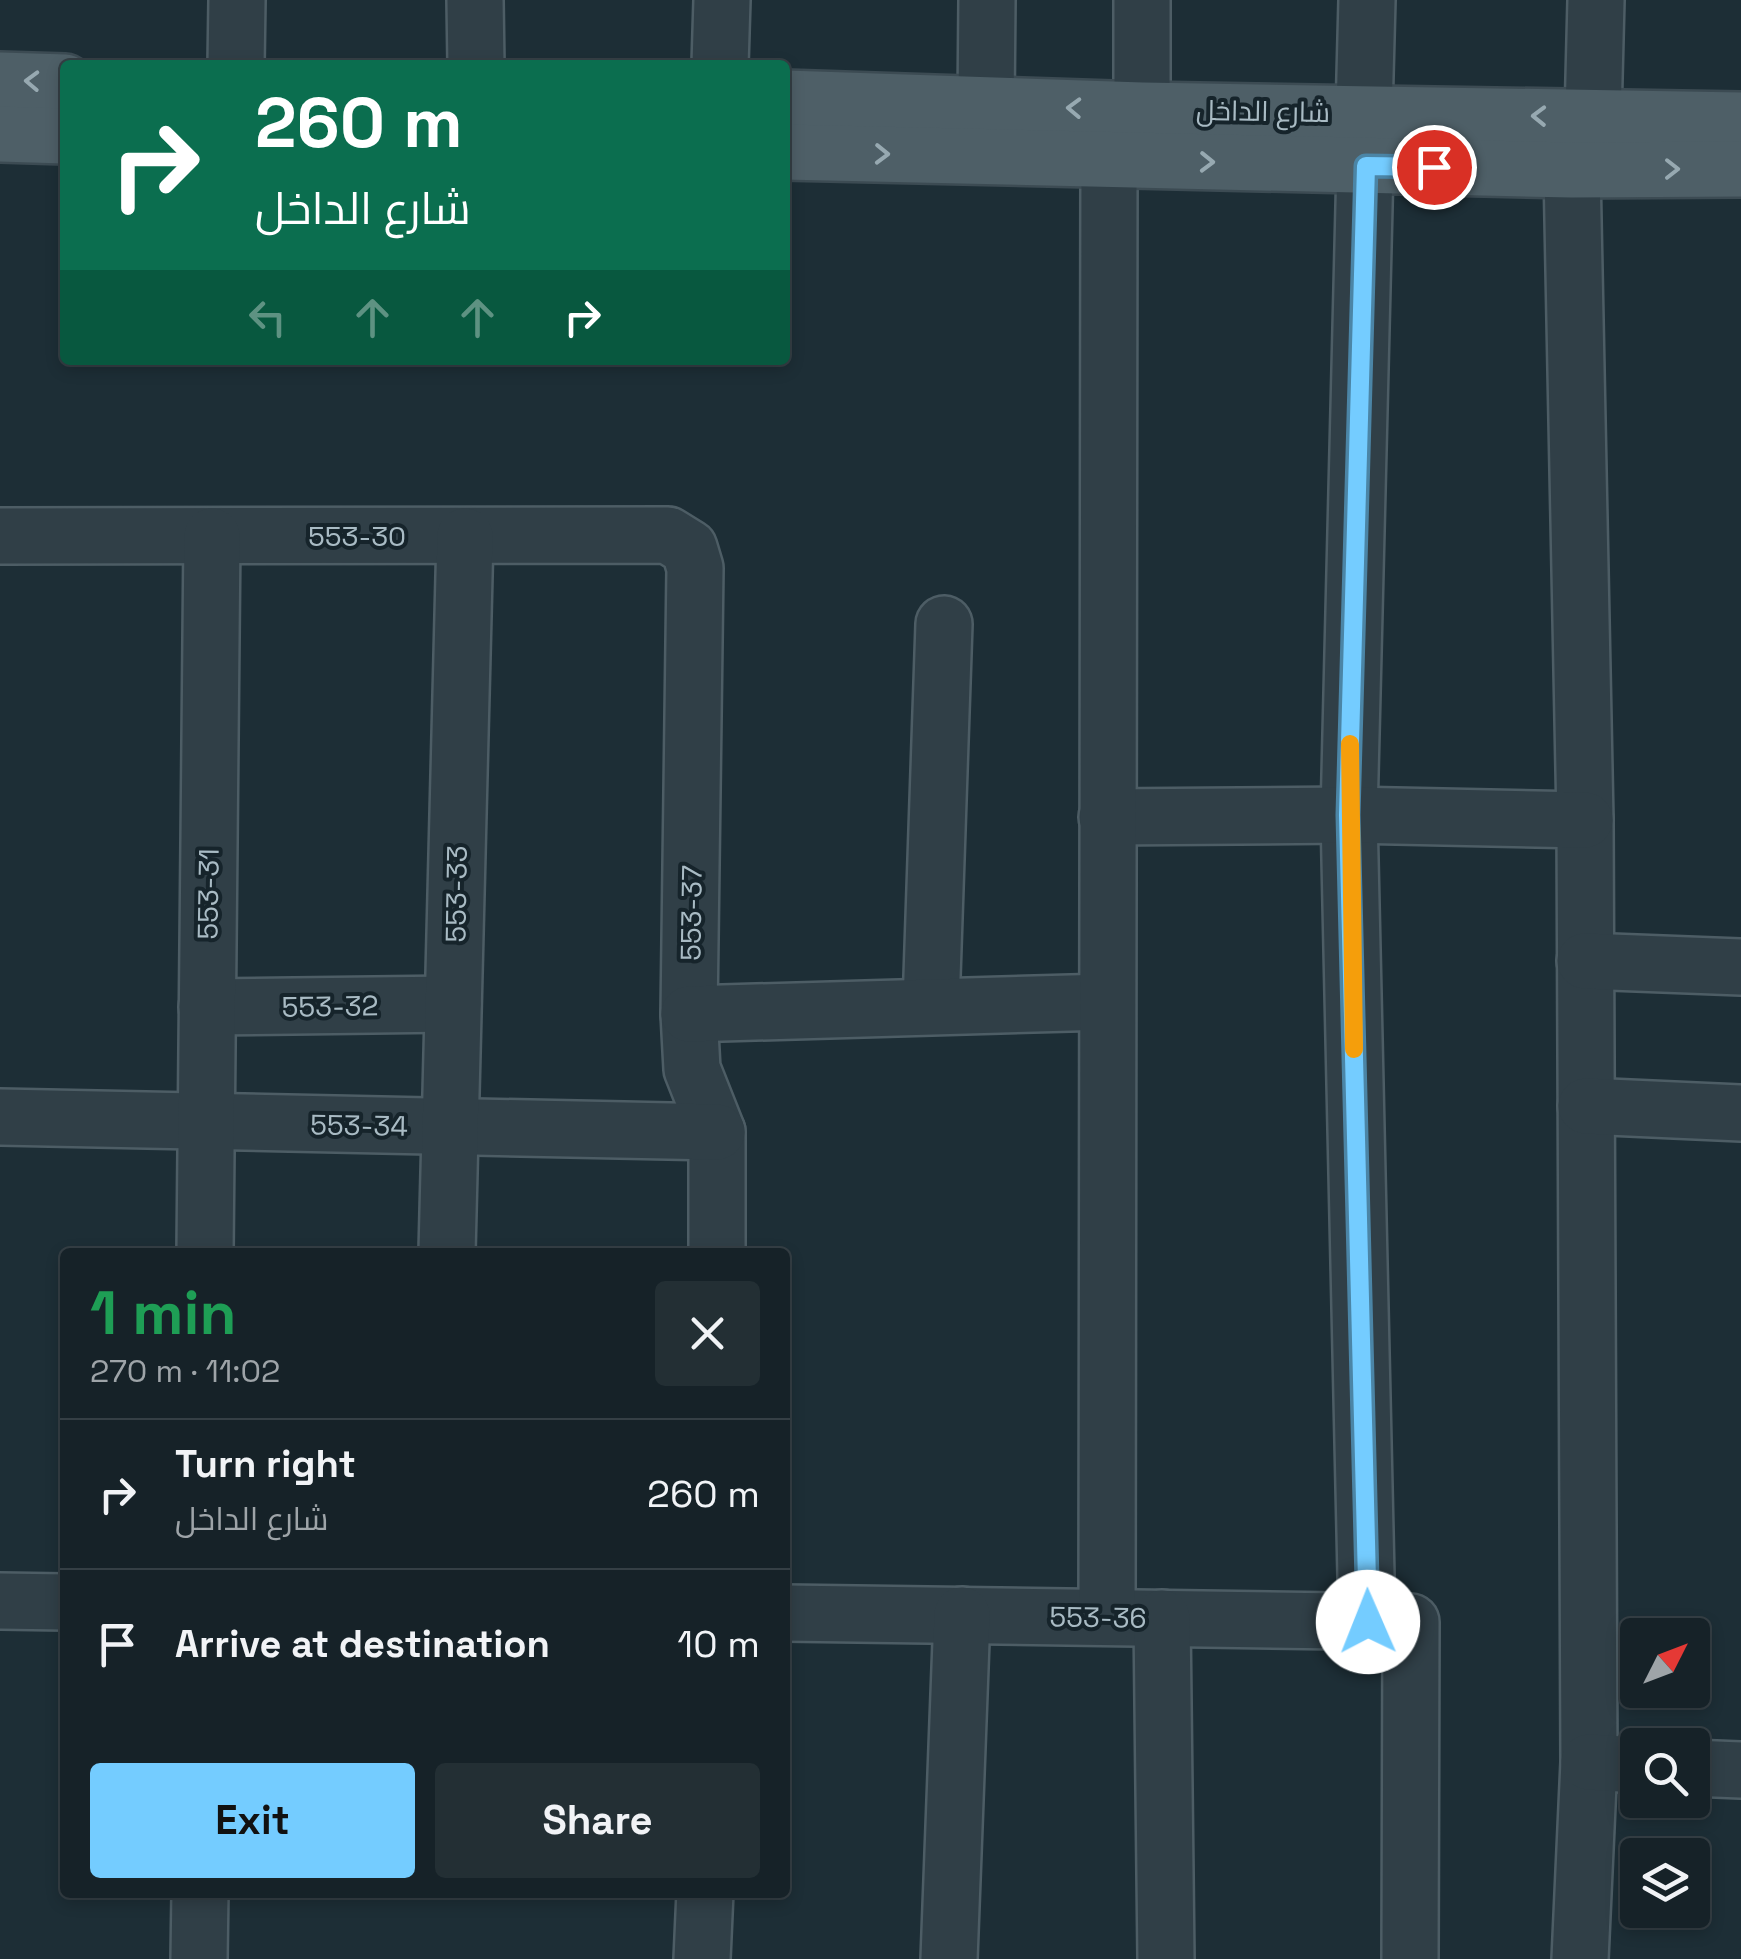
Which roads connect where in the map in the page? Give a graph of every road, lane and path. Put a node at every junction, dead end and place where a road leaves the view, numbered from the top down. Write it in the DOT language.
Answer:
graph roads {
  1 [pos="236,0"];
  2 [pos="475,0"];
  3 [pos="722,0"];
  4 [pos="987,0"];
  5 [pos="1142,0"];
  6 [pos="1367,0"];
  7 [pos="1596,0"];
  8 [pos="236,60"];
  9 [pos="476,60"];
  10 [pos="720,60"];
  11 [pos="0,80"];
  12 [pos="60,82"];
  13 [pos="790,98"];
  14 [pos="986,105"];
  15 [pos="1142,110"];
  16 [pos="1593,118"];
  17 [pos="1741,120"];
  18 [pos="0,134"];
  19 [pos="60,136"];
  20 [pos="1365,139"];
  21 [pos="790,152"];
  22 [pos="1109,159"];
  23 [pos="1741,169"];
  24 [pos="1572,170"];
  25 [pos="0,536"];
  26 [pos="212,536"];
  27 [pos="465,536"];
  28 [pos="695,568"];
  29 [pos="944,624"];
  30 [pos="1348,815"];
  31 [pos="1107,817"];
  32 [pos="1585,820"];
  33 [pos="1586,961"];
  34 [pos="1741,967"];
  35 [pos="1107,1002"];
  36 [pos="453,1004"];
  37 [pos="931,1006"];
  38 [pos="208,1007"];
  39 [pos="689,1014"];
  40 [pos="1586,1106"];
  41 [pos="1741,1113"];
  42 [pos="0,1117"];
  43 [pos="206,1122"];
  44 [pos="450,1126"];
  45 [pos="717,1132"];
  46 [pos="206,1248"];
  47 [pos="447,1248"];
  48 [pos="718,1248"];
  49 [pos="0,1601"];
  50 [pos="60,1602"];
  51 [pos="790,1612"];
  52 [pos="962,1615"];
  53 [pos="1107,1618"];
  54 [pos="1162,1618"];
  55 [pos="1389,1622"];
  56 [pos="1613,1763"];
  57 [pos="1710,1769"];
  58 [pos="1741,1770"];
  59 [pos="200,1898"];
  60 [pos="705,1898"];
  61 [pos="199,1959"];
  62 [pos="702,1959"];
  63 [pos="948,1959"];
  64 [pos="1166,1959"];
  65 [pos="1410,1959"];
  66 [pos="1580,1959"];
  1 -- 8 [label="street"];
  2 -- 9 [label="street"];
  3 -- 10 [label="street"];
  4 -- 14 [label="street"];
  5 -- 15 [label="street"];
  6 -- 20 [label="street"];
  7 -- 16 [label="street"];
  12 -- 11 [label="main road, one-way"];
  13 -- 14 [label="main road, شارع الداخل"];
  15 -- 14 [label="main road, شارع الداخل, one-way"];
  15 -- 20 [label="main road, شارع الداخل"];
  16 -- 17 [label="main road, شارع الداخل"];
  16 -- 20 [label="main road, شارع الداخل, one-way"];
  18 -- 19 [label="main road"];
  22 -- 20 [label="main road, شارع الداخل, one-way"];
  20 -- 24 [label="main road, شارع الداخل"];
  20 -- 30 [label="street"];
  21 -- 22 [label="main road, شارع الداخل, one-way"];
  22 -- 31 [label="street"];
  24 -- 23 [label="main road, شارع الداخل, one-way"];
  24 -- 32 [label="street"];
  25 -- 26 [label="street, 553-30"];
  26 -- 27 [label="street, 553-30"];
  26 -- 38 [label="street, 553-31"];
  27 -- 28 [label="street, 553-30"];
  27 -- 36 [label="street, 553-33"];
  28 -- 39 [label="street, 553-37"];
  29 -- 37 [label="street"];
  30 -- 31 [label="street"];
  30 -- 32 [label="street"];
  30 -- 55 [label="street"];
  31 -- 35 [label="street"];
  32 -- 33 [label="street"];
  33 -- 34 [label="street"];
  33 -- 40 [label="street"];
  35 -- 37 [label="street"];
  35 -- 53 [label="street"];
  36 -- 38 [label="street, 553-32"];
  36 -- 44 [label="street, 553-33"];
  37 -- 39 [label="street"];
  38 -- 43 [label="street, 553-31"];
  39 -- 45 [label="street, 553-37"];
  40 -- 41 [label="street"];
  40 -- 56 [label="street"];
  42 -- 43 [label="street, 553-34"];
  43 -- 44 [label="street, 553-34"];
  43 -- 46 [label="street, 553-31"];
  44 -- 45 [label="street, 553-34"];
  44 -- 47 [label="street, 553-33"];
  45 -- 48 [label="street, 553-37"];
  49 -- 50 [label="street"];
  51 -- 52 [label="street, 553-36"];
  52 -- 53 [label="street, 553-36"];
  52 -- 63 [label="street"];
  53 -- 54 [label="street, 553-36"];
  54 -- 55 [label="street, 553-36"];
  54 -- 64 [label="street"];
  55 -- 65 [label="street"];
  56 -- 66 [label="street"];
  57 -- 58 [label="street"];
  59 -- 61 [label="street"];
  60 -- 62 [label="street"];
}
